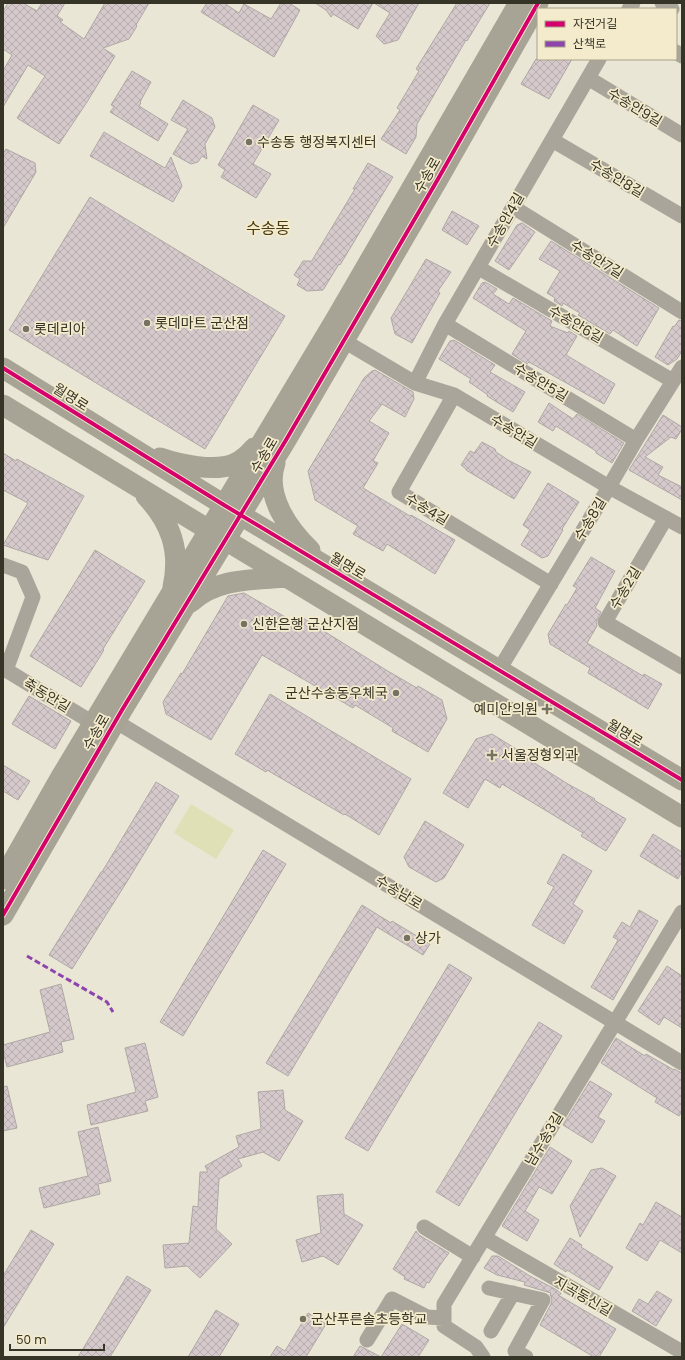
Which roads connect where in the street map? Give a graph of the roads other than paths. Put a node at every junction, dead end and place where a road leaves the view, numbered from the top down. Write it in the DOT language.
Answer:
graph roads {
  1 [pos="519,3"];
  2 [pos="538,3"];
  3 [pos="598,60"];
  4 [pos="588,78"];
  5 [pos="682,135"];
  6 [pos="552,140"];
  7 [pos="512,207"];
  8 [pos="682,216"];
  9 [pos="478,268"];
  10 [pos="682,312"];
  11 [pos="445,324"];
  12 [pos="344,341"];
  13 [pos="682,367"];
  14 [pos="3,368"];
  15 [pos="674,381"];
  16 [pos="415,383"];
  17 [pos="454,395"];
  18 [pos="3,404"];
  19 [pos="636,440"];
  20 [pos="274,441"];
  21 [pos="137,451"];
  22 [pos="133,483"];
  23 [pos="609,487"];
  24 [pos="232,510"];
  25 [pos="666,518"];
  26 [pos="682,527"];
  27 [pos="217,536"];
  28 [pos="3,565"];
  29 [pos="332,569"];
  30 [pos="286,578"];
  31 [pos="551,584"];
  32 [pos="178,601"];
  33 [pos="682,668"];
  34 [pos="499,670"];
  35 [pos="115,721"];
  36 [pos="93,723"];
  37 [pos="682,780"];
  38 [pos="682,817"];
  39 [pos="3,879"];
  40 [pos="682,912"];
  41 [pos="3,915"];
  42 [pos="614,1022"];
  43 [pos="682,1063"];
  44 [pos="424,1227"];
  45 [pos="485,1238"];
  46 [pos="473,1257"];
  47 [pos="489,1288"];
  48 [pos="513,1293"];
  49 [pos="444,1318"];
  50 [pos="491,1331"];
  51 [pos="367,1340"];
  52 [pos="682,1352"];
  53 [pos="483,1357"];
  54 [pos="526,1357"];
  1 -- 20 [label="street, 수송로"];
  2 -- 12 [label="street, 수송로"];
  3 -- 4 [label="street, 수송안4길"];
  4 -- 5 [label="street, 수송안9길"];
  4 -- 6 [label="street, 수송안4길"];
  6 -- 7 [label="street, 수송안4길"];
  6 -- 8 [label="street, 수송안8길"];
  7 -- 9 [label="street, 수송안4길"];
  7 -- 10 [label="street, 수송안7길"];
  9 -- 11 [label="street, 수송안4길"];
  9 -- 15 [label="street, 수송안6길"];
  11 -- 16 [label="street, 수송안4길"];
  11 -- 19 [label="street, 수송안5길"];
  12 -- 16 [label="street, 수송안길"];
  12 -- 20 [label="street, 수송로"];
  13 -- 15 [label="street, 수송8길"];
  14 -- 21 [label="street, 월명로"];
  15 -- 19 [label="street, 수송8길"];
  16 -- 17 [label="street, 수송안길"];
  17 -- 23 [label="street, 수송안길"];
  17 -- 31 [label="street, 수송4길"];
  18 -- 22 [label="street"];
  19 -- 23 [label="street, 수송8길"];
  20 -- 21 [label="street"];
  20 -- 24 [label="street, 수송로"];
  20 -- 29 [label="street"];
  21 -- 24 [label="street, 월명로"];
  22 -- 27 [label="street"];
  22 -- 32 [label="street"];
  23 -- 25 [label="street, 수송안길"];
  23 -- 31 [label="street, 수송8길"];
  24 -- 27 [label="street, 수송로"];
  24 -- 29 [label="street, 월명로"];
  25 -- 26 [label="street, 수송안길"];
  25 -- 33 [label="street, 수송2길"];
  27 -- 30 [label="street"];
  27 -- 32 [label="street, 수송로"];
  28 -- 36 [label="street, 축동안길"];
  29 -- 34 [label="street, 월명로"];
  30 -- 32 [label="street"];
  30 -- 38 [label="street"];
  31 -- 34 [label="street, 수송8길"];
  32 -- 35 [label="street, 수송로"];
  32 -- 36 [label="street, 수송로"];
  34 -- 37 [label="street, 월명로"];
  35 -- 41 [label="street, 수송로"];
  35 -- 42 [label="street, 수송남로"];
  36 -- 39 [label="street, 수송로"];
  40 -- 42 [label="street, 남수송3길"];
  42 -- 43 [label="street, 수송남로"];
  42 -- 45 [label="street, 남수송3길"];
  44 -- 46 [label="street"];
  45 -- 46 [label="street, 남수송3길"];
  45 -- 52 [label="street, 지곡동신길"];
  46 -- 49 [label="street, 남수송3길"];
  47 -- 48 [label="street"];
  48 -- 50 [label="street"];
  48 -- 54 [label="street"];
  49 -- 51 [label="street"];
  49 -- 53 [label="street"];
}
